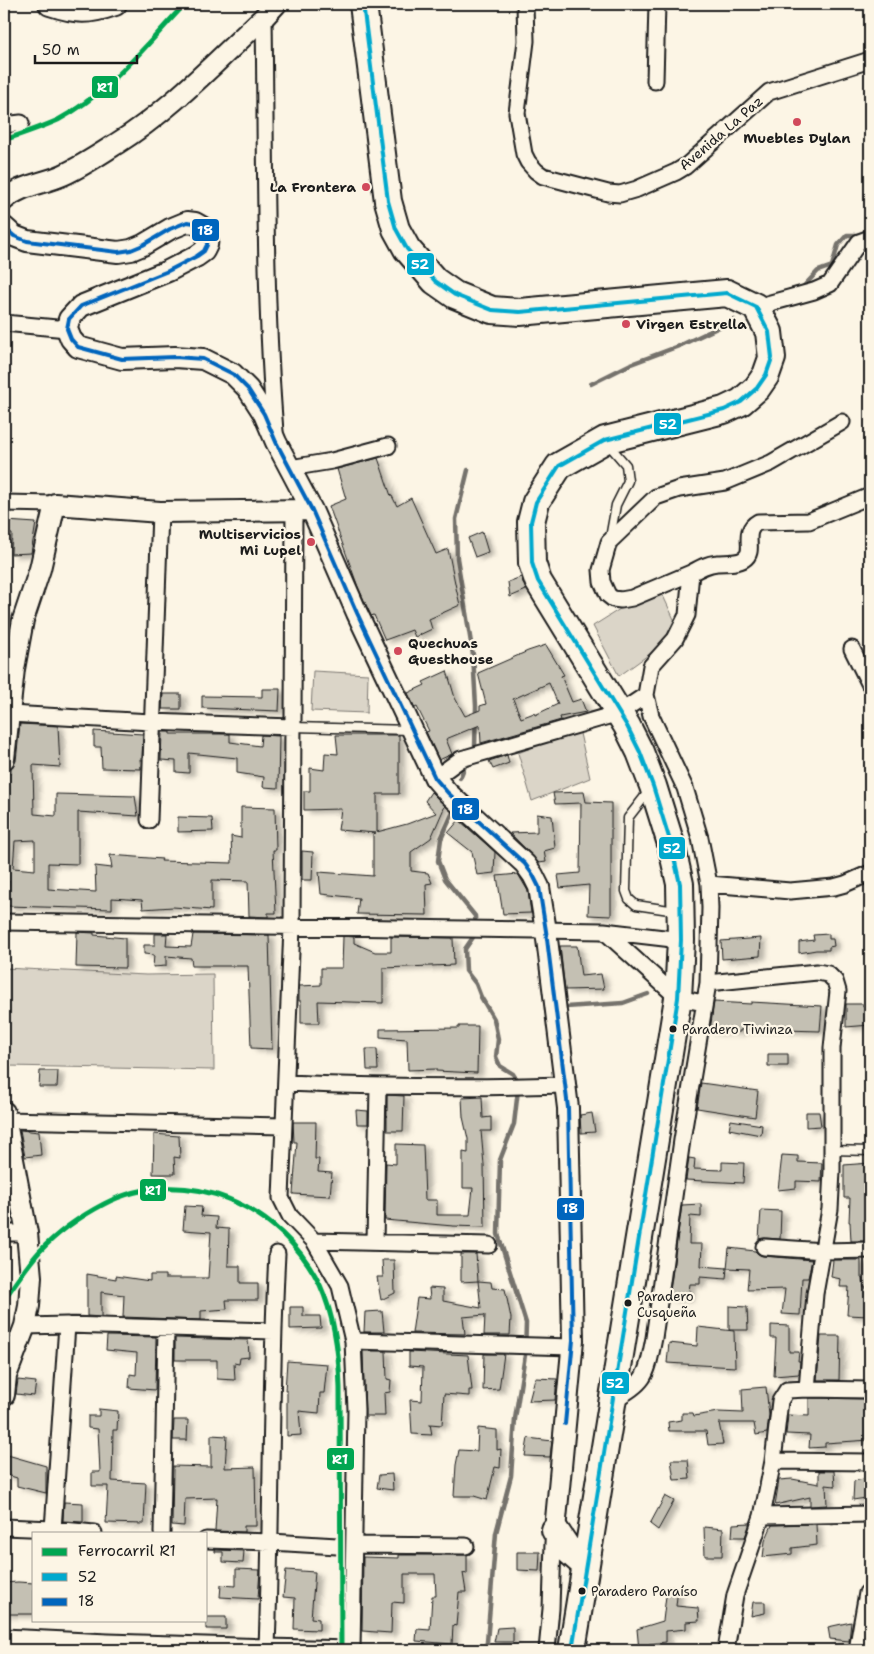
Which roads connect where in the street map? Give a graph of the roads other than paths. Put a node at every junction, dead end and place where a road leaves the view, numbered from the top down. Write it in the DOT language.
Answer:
graph roads {
  1 [pos="50,4"];
  2 [pos="115,4"];
  3 [pos="363,4"];
  4 [pos="525,4"];
  5 [pos="657,4"];
  6 [pos="270,11"];
  7 [pos="870,60"];
  8 [pos="655,81"];
  9 [pos="20,123"];
  10 [pos="4,125"];
  11 [pos="4,200"];
  12 [pos="4,227"];
  13 [pos="870,238"];
  14 [pos="756,307"];
  15 [pos="4,323"];
  16 [pos="67,329"];
  17 [pos="842,422"];
  18 [pos="605,440"];
  19 [pos="276,442"];
  20 [pos="388,446"];
  21 [pos="290,468"];
  22 [pos="870,496"];
  23 [pos="4,503"];
  24 [pos="54,504"];
  25 [pos="303,510"];
  26 [pos="160,512"];
  27 [pos="609,542"];
  28 [pos="691,573"];
  29 [pos="852,650"];
  30 [pos="870,685"];
  31 [pos="646,695"];
  32 [pos="619,713"];
  33 [pos="10,714"];
  34 [pos="152,722"];
  35 [pos="293,727"];
  36 [pos="411,730"];
  37 [pos="4,759"];
  38 [pos="435,778"];
  39 [pos="653,786"];
  40 [pos="149,820"];
  41 [pos="870,873"];
  42 [pos="709,884"];
  43 [pos="681,912"];
  44 [pos="4,922"];
  45 [pos="292,927"];
  46 [pos="546,931"];
  47 [pos="604,931"];
  48 [pos="681,940"];
  49 [pos="708,982"];
  50 [pos="678,998"];
  51 [pos="704,1004"];
  52 [pos="287,1083"];
  53 [pos="566,1085"];
  54 [pos="378,1087"];
  55 [pos="4,1117"];
  56 [pos="283,1126"];
  57 [pos="831,1150"];
  58 [pos="870,1151"];
  59 [pos="4,1232"];
  60 [pos="27,1233"];
  61 [pos="314,1241"];
  62 [pos="375,1242"];
  63 [pos="489,1245"];
  64 [pos="764,1247"];
  65 [pos="870,1250"];
  66 [pos="824,1251"];
  67 [pos="277,1254"];
  68 [pos="25,1326"];
  69 [pos="67,1326"];
  70 [pos="166,1329"];
  71 [pos="273,1331"];
  72 [pos="353,1342"];
  73 [pos="572,1346"];
  74 [pos="807,1389"];
  75 [pos="870,1390"];
  76 [pos="4,1395"];
  77 [pos="612,1400"];
  78 [pos="773,1461"];
  79 [pos="870,1462"];
  80 [pos="870,1514"];
  81 [pos="762,1516"];
  82 [pos="4,1527"];
  83 [pos="53,1529"];
  84 [pos="555,1530"];
  85 [pos="84,1532"];
  86 [pos="162,1532"];
  87 [pos="208,1540"];
  88 [pos="271,1542"];
  89 [pos="354,1545"];
  90 [pos="337,1546"];
  91 [pos="466,1546"];
  92 [pos="585,1565"];
  93 [pos="867,1593"];
  94 [pos="4,1637"];
  95 [pos="267,1648"];
  96 [pos="352,1649"];
  97 [pos="547,1650"];
  98 [pos="572,1650"];
  99 [pos="726,1650"];
  100 [pos="856,1650"];
  1 -- 2 [label="main road"];
  3 -- 14 [label="highway"];
  4 -- 7 [label="street, Avenida La Paz"];
  5 -- 8 [label="street"];
  6 -- 11 [label="street"];
  6 -- 19 [label="street"];
  9 -- 10 [label="street"];
  12 -- 16 [label="street"];
  13 -- 14 [label="street"];
  14 -- 18 [label="highway"];
  15 -- 16 [label="street"];
  16 -- 19 [label="street"];
  17 -- 27 [label="street"];
  18 -- 27 [label="lane"];
  18 -- 32 [label="highway"];
  19 -- 21 [label="street"];
  20 -- 21 [label="street"];
  21 -- 25 [label="street"];
  22 -- 28 [label="street"];
  23 -- 24 [label="street"];
  24 -- 26 [label="street"];
  24 -- 33 [label="street"];
  25 -- 26 [label="street"];
  25 -- 35 [label="street"];
  25 -- 36 [label="street"];
  26 -- 34 [label="street"];
  27 -- 28 [label="street"];
  28 -- 31 [label="street"];
  29 -- 30 [label="street"];
  31 -- 32 [label="street"];
  31 -- 42 [label="street"];
  32 -- 38 [label="street"];
  32 -- 39 [label="highway"];
  33 -- 34 [label="street"];
  33 -- 37 [label="street"];
  34 -- 35 [label="street"];
  34 -- 40 [label="street"];
  35 -- 36 [label="lane"];
  35 -- 45 [label="street"];
  36 -- 38 [label="street"];
  38 -- 46 [label="street"];
  39 -- 43 [label="highway"];
  39 -- 43 [label="lane"];
  41 -- 42 [label="street"];
  42 -- 49 [label="street"];
  43 -- 48 [label="highway"];
  44 -- 45 [label="street"];
  45 -- 46 [label="street"];
  45 -- 52 [label="street"];
  46 -- 47 [label="street"];
  46 -- 53 [label="street"];
  47 -- 48 [label="street"];
  47 -- 50 [label="street"];
  48 -- 50 [label="highway"];
  49 -- 51 [label="street"];
  49 -- 57 [label="street"];
  50 -- 51 [label="street"];
  50 -- 77 [label="highway"];
  51 -- 77 [label="street"];
  52 -- 54 [label="street"];
  52 -- 56 [label="street"];
  53 -- 54 [label="street"];
  53 -- 73 [label="street"];
  54 -- 62 [label="street"];
  55 -- 56 [label="street"];
  55 -- 60 [label="street"];
  56 -- 61 [label="street"];
  57 -- 58 [label="lane"];
  57 -- 66 [label="street"];
  59 -- 60 [label="street"];
  60 -- 68 [label="street"];
  61 -- 62 [label="street"];
  61 -- 72 [label="street"];
  62 -- 63 [label="street"];
  64 -- 66 [label="street"];
  65 -- 66 [label="street"];
  66 -- 74 [label="street"];
  67 -- 71 [label="street"];
  68 -- 69 [label="street"];
  68 -- 76 [label="street"];
  69 -- 70 [label="street"];
  69 -- 83 [label="street"];
  70 -- 71 [label="street"];
  70 -- 86 [label="street"];
  71 -- 88 [label="street"];
  72 -- 73 [label="street"];
  72 -- 89 [label="street"];
  73 -- 84 [label="street"];
  74 -- 75 [label="street"];
  74 -- 78 [label="street"];
  77 -- 92 [label="highway"];
  78 -- 79 [label="street"];
  78 -- 81 [label="street"];
  80 -- 81 [label="street"];
  81 -- 99 [label="street"];
  82 -- 83 [label="street"];
  83 -- 85 [label="street"];
  84 -- 92 [label="highway"];
  84 -- 97 [label="street"];
  87 -- 88 [label="street"];
  88 -- 90 [label="street"];
  88 -- 95 [label="street"];
  89 -- 91 [label="street"];
  89 -- 96 [label="street"];
  92 -- 98 [label="highway"];
  93 -- 100 [label="street"];
  94 -- 95 [label="street"];
  95 -- 96 [label="street"];
}
